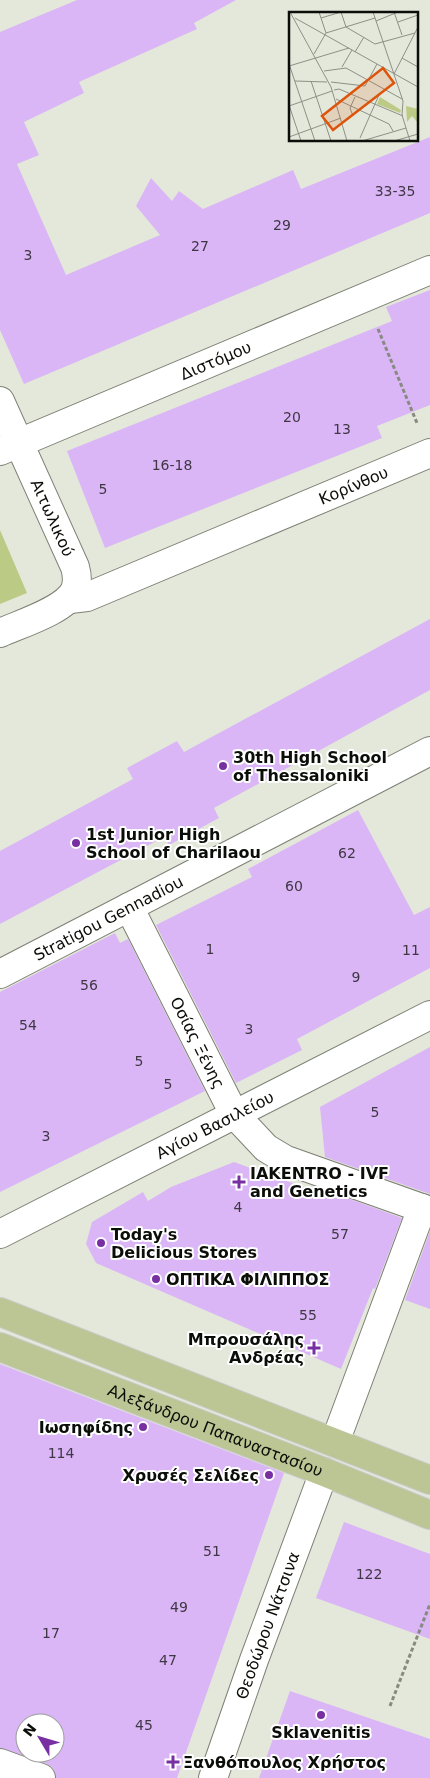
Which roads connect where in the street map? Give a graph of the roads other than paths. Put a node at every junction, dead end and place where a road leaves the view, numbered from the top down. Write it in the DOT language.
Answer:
graph roads {
  1 [pos="430,270"];
  2 [pos="0,401"];
  3 [pos="9,447"];
  4 [pos="430,453"];
  5 [pos="70,599"];
  6 [pos="0,633"];
  7 [pos="430,751"];
  8 [pos="129,907"];
  9 [pos="0,974"];
  10 [pos="430,1015"];
  11 [pos="234,1114"];
  12 [pos="426,1209"];
  13 [pos="0,1234"];
  14 [pos="0,1312"];
  15 [pos="0,1347"];
  16 [pos="335,1442"];
  17 [pos="324,1472"];
  18 [pos="430,1480"];
  19 [pos="430,1515"];
  20 [pos="0,1764"];
  21 [pos="41,1778"];
  22 [pos="213,1778"];
  1 -- 3 [label="street, Διστόμου"];
  2 -- 3 [label="street, Αιτωλικού"];
  3 -- 5 [label="street, Αιτωλικού"];
  4 -- 5 [label="street, Κορίνθου"];
  5 -- 6 [label="street"];
  7 -- 8 [label="street, Stratigou Gennadiou"];
  8 -- 9 [label="street, Stratigou Gennadiou"];
  8 -- 11 [label="street, Οσίας Ξένης"];
  10 -- 11 [label="street, Αγίου Βασιλείου"];
  11 -- 12 [label="street, Οσίας Ξένης"];
  11 -- 13 [label="street, Αγίου Βασιλείου"];
  12 -- 16 [label="street"];
  14 -- 16 [label="main road, Αλεξάνδρου Παπαναστασίου"];
  15 -- 17 [label="main road, Αλεξάνδρου Παπαναστασίου"];
  16 -- 18 [label="main road, Αλεξάνδρου Παπαναστασίου"];
  17 -- 19 [label="main road, Αλεξάνδρου Παπαναστασίου"];
  17 -- 22 [label="street, Θεοδώρου Νάτσινα"];
  20 -- 21 [label="street"];
}
